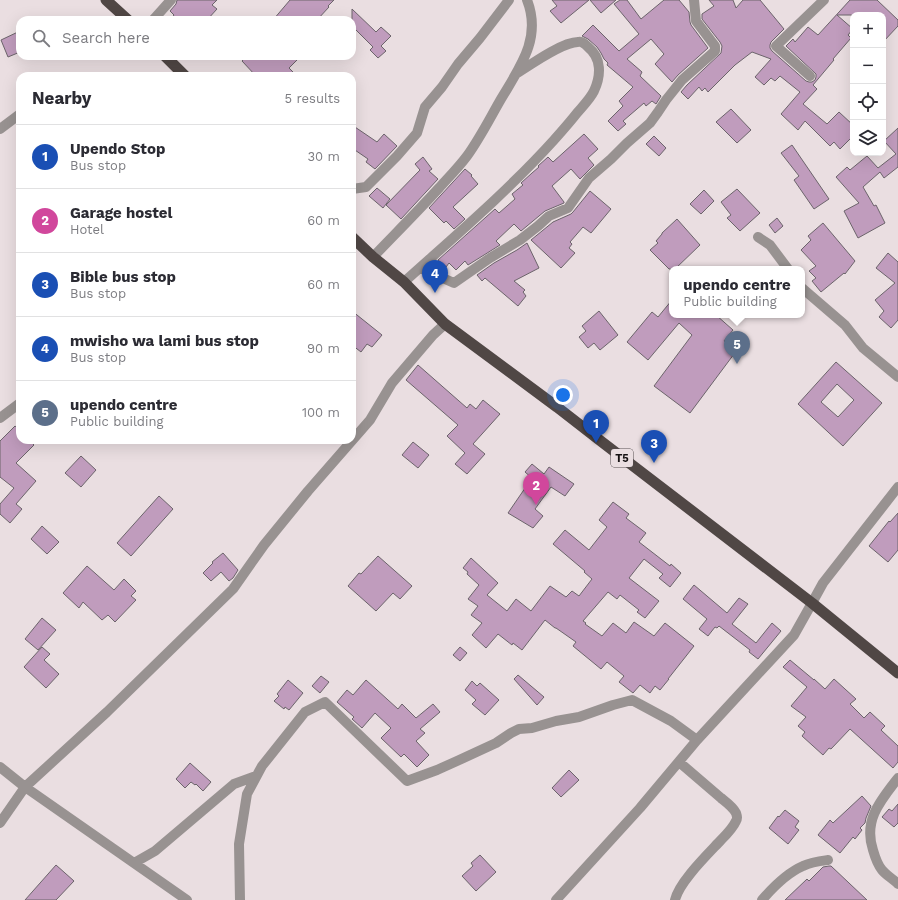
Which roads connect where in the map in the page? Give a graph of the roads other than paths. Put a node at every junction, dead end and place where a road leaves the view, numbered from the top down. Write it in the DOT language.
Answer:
graph roads {
  1 [pos="106,0"];
  2 [pos="171,0"];
  3 [pos="510,0"];
  4 [pos="527,0"];
  5 [pos="694,0"];
  6 [pos="824,0"];
  7 [pos="124,16"];
  8 [pos="157,16"];
  9 [pos="169,60"];
  10 [pos="181,72"];
  11 [pos="516,74"];
  12 [pos="810,76"];
  13 [pos="16,117"];
  14 [pos="0,129"];
  15 [pos="356,188"];
  16 [pos="758,237"];
  17 [pos="356,241"];
  18 [pos="373,257"];
  19 [pos="786,266"];
  20 [pos="420,268"];
  21 [pos="404,282"];
  22 [pos="805,290"];
  23 [pos="445,324"];
  24 [pos="898,377"];
  25 [pos="16,406"];
  26 [pos="0,418"];
  27 [pos="356,436"];
  28 [pos="349,444"];
  29 [pos="898,487"];
  30 [pos="812,602"];
  31 [pos="898,673"];
  32 [pos="697,740"];
  33 [pos="679,762"];
  34 [pos="0,767"];
  35 [pos="256,776"];
  36 [pos="898,778"];
  37 [pos="25,787"];
  38 [pos="0,823"];
  39 [pos="828,860"];
  40 [pos="134,863"];
  41 [pos="898,884"];
  42 [pos="187,900"];
  43 [pos="240,900"];
  44 [pos="556,900"];
  45 [pos="675,900"];
  46 [pos="762,900"];
  1 -- 7 [label="highway"];
  2 -- 8 [label="street"];
  3 -- 15 [label="street"];
  4 -- 11 [label="street"];
  5 -- 20 [label="street"];
  6 -- 12 [label="street"];
  9 -- 10 [label="highway"];
  11 -- 18 [label="street"];
  11 -- 20 [label="street"];
  13 -- 14 [label="street"];
  16 -- 19 [label="street"];
  17 -- 18 [label="highway, T5"];
  18 -- 21 [label="highway, T5"];
  20 -- 21 [label="street"];
  21 -- 23 [label="highway, T5"];
  22 -- 24 [label="street"];
  23 -- 27 [label="street"];
  23 -- 30 [label="highway, T5"];
  25 -- 26 [label="street"];
  28 -- 37 [label="street"];
  29 -- 30 [label="street"];
  30 -- 31 [label="highway, T5"];
  30 -- 32 [label="street"];
  32 -- 33 [label="street"];
  32 -- 35 [label="street"];
  33 -- 44 [label="street"];
  33 -- 45 [label="street"];
  34 -- 37 [label="street"];
  35 -- 40 [label="street"];
  35 -- 43 [label="street"];
  36 -- 41 [label="street"];
  37 -- 38 [label="street"];
  37 -- 40 [label="street"];
  39 -- 46 [label="street"];
  40 -- 42 [label="street"];
}
